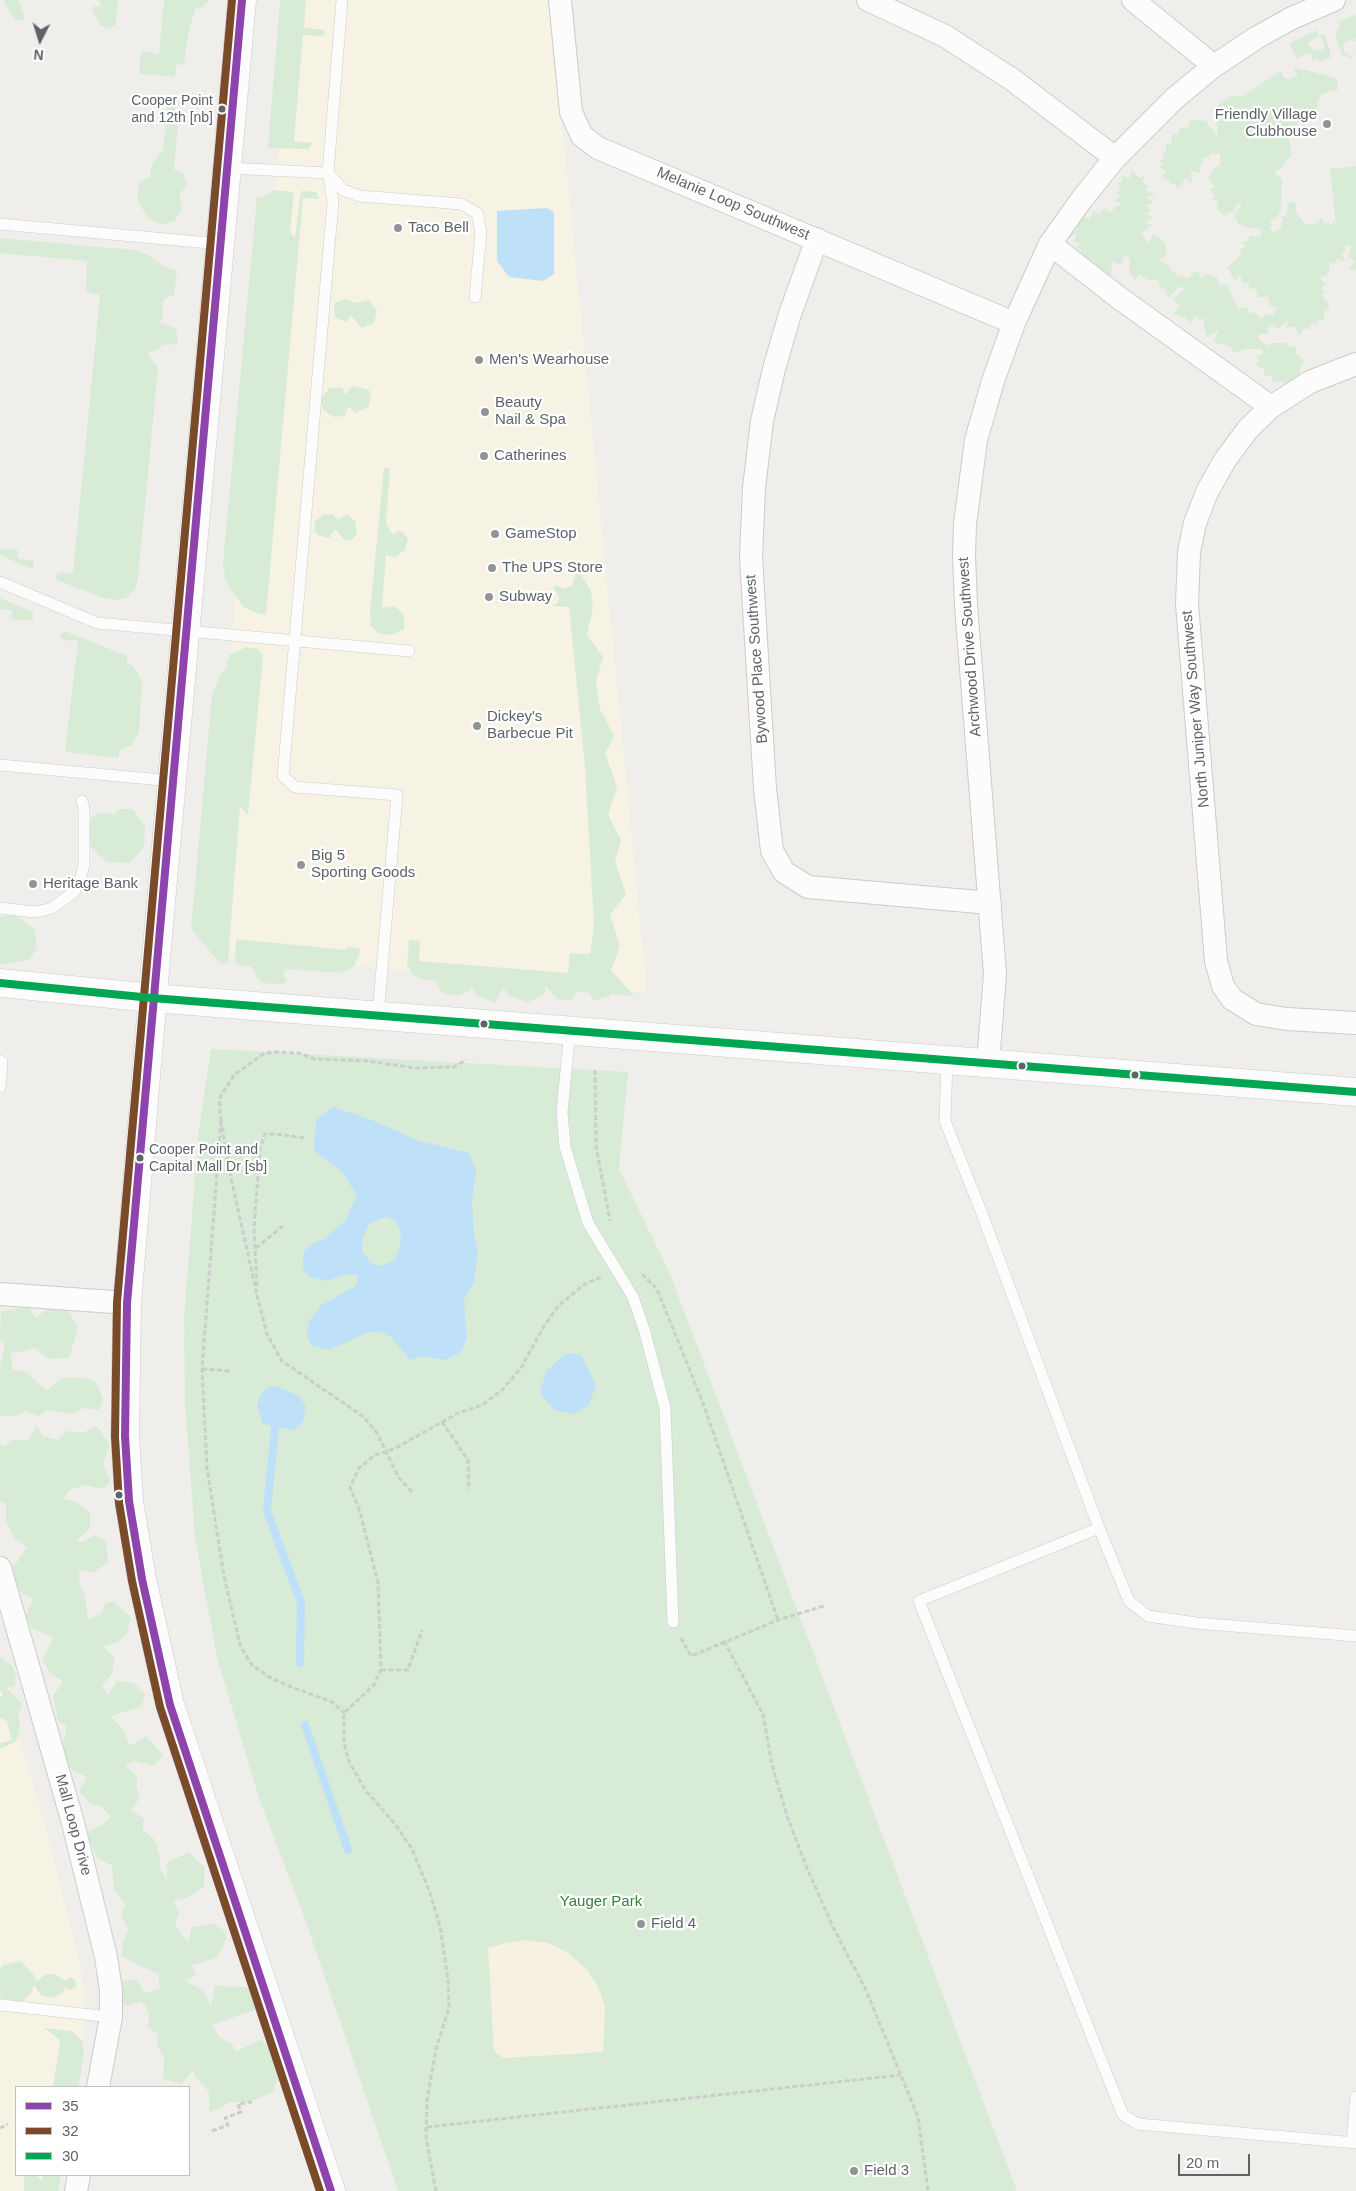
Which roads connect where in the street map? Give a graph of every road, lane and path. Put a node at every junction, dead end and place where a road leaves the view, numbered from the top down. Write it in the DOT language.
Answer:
graph roads {
  1 [pos="242,0"];
  2 [pos="342,0"];
  3 [pos="560,0"];
  4 [pos="868,0"];
  5 [pos="1133,0"];
  6 [pos="1334,0"];
  7 [pos="1214,66"];
  8 [pos="1115,158"];
  9 [pos="228,168"];
  10 [pos="328,173"];
  11 [pos="0,224"];
  12 [pos="817,239"];
  13 [pos="221,244"];
  14 [pos="1050,244"];
  15 [pos="475,297"];
  16 [pos="1014,323"];
  17 [pos="1356,364"];
  18 [pos="1271,407"];
  19 [pos="0,582"];
  20 [pos="186,630"];
  21 [pos="295,640"];
  22 [pos="408,651"];
  23 [pos="0,765"];
  24 [pos="172,781"];
  25 [pos="82,801"];
  26 [pos="990,903"];
  27 [pos="0,908"];
  28 [pos="0,983"];
  29 [pos="152,998"];
  30 [pos="378,1015"];
  31 [pos="1356,1024"];
  32 [pos="570,1030"];
  33 [pos="466,1060"];
  34 [pos="947,1060"];
  35 [pos="0,1062"];
  36 [pos="988,1063"];
  37 [pos="595,1070"];
  38 [pos="0,1087"];
  39 [pos="1356,1092"];
  40 [pos="221,1121"];
  41 [pos="306,1138"];
  42 [pos="284,1225"];
  43 [pos="611,1225"];
  44 [pos="255,1248"];
  45 [pos="618,1270"];
  46 [pos="0,1294"];
  47 [pos="257,1295"];
  48 [pos="127,1303"];
  49 [pos="202,1369"];
  50 [pos="232,1371"];
  51 [pos="442,1422"];
  52 [pos="386,1452"];
  53 [pos="469,1490"];
  54 [pos="413,1493"];
  55 [pos="1099,1528"];
  56 [pos="0,1570"];
  57 [pos="824,1606"];
  58 [pos="778,1620"];
  59 [pos="673,1622"];
  60 [pos="422,1630"];
  61 [pos="1356,1636"];
  62 [pos="724,1641"];
  63 [pos="381,1670"];
  64 [pos="344,1713"];
  65 [pos="0,2005"];
  66 [pos="111,2018"];
  67 [pos="900,2075"];
  68 [pos="98,2086"];
  69 [pos="1356,2097"];
  70 [pos="252,2102"];
  71 [pos="8,2124"];
  72 [pos="426,2127"];
  73 [pos="0,2128"];
  74 [pos="212,2131"];
  75 [pos="1354,2143"];
  76 [pos="79,2176"];
  77 [pos="76,2191"];
  78 [pos="331,2191"];
  79 [pos="436,2191"];
  80 [pos="928,2191"];
  1 -- 9 [label="main road"];
  2 -- 10 [label="lane"];
  3 -- 12 [label="street, Melanie Loop Southwest"];
  4 -- 8 [label="street"];
  5 -- 7 [label="street"];
  6 -- 7 [label="street, Archwood Drive Southwest"];
  7 -- 8 [label="street, Archwood Drive Southwest"];
  8 -- 14 [label="street, Archwood Drive Southwest"];
  9 -- 10 [label="lane"];
  9 -- 13 [label="main road"];
  10 -- 15 [label="lane"];
  10 -- 21 [label="lane"];
  11 -- 13 [label="lane"];
  12 -- 16 [label="street, Melanie Loop Southwest"];
  12 -- 26 [label="street, Bywood Place Southwest"];
  13 -- 20 [label="main road"];
  14 -- 16 [label="street, Archwood Drive Southwest"];
  14 -- 18 [label="street"];
  16 -- 26 [label="street, Archwood Drive Southwest"];
  17 -- 18 [label="street, North Juniper Way Southwest"];
  18 -- 31 [label="street, North Juniper Way Southwest"];
  19 -- 20 [label="lane"];
  20 -- 21 [label="lane"];
  20 -- 24 [label="main road"];
  21 -- 22 [label="lane"];
  21 -- 30 [label="lane"];
  23 -- 24 [label="lane"];
  24 -- 29 [label="main road"];
  25 -- 27 [label="lane"];
  26 -- 36 [label="street, Archwood Drive Southwest"];
  28 -- 29 [label="main road"];
  29 -- 30 [label="main road"];
  29 -- 48 [label="main road"];
  30 -- 32 [label="main road"];
  32 -- 34 [label="main road"];
  32 -- 45 [label="lane"];
  33 -- 40 [label="path"];
  34 -- 36 [label="main road"];
  34 -- 55 [label="lane"];
  35 -- 38 [label="lane"];
  36 -- 39 [label="main road"];
  37 -- 43 [label="path"];
  40 -- 47 [label="path"];
  40 -- 49 [label="path"];
  41 -- 44 [label="path"];
  42 -- 44 [label="path"];
  44 -- 47 [label="path"];
  45 -- 51 [label="path"];
  45 -- 58 [label="path"];
  45 -- 59 [label="lane"];
  46 -- 48 [label="street"];
  47 -- 52 [label="path"];
  48 -- 78 [label="main road"];
  49 -- 50 [label="path"];
  49 -- 64 [label="path"];
  51 -- 52 [label="path"];
  51 -- 53 [label="path"];
  52 -- 54 [label="path"];
  52 -- 63 [label="path"];
  55 -- 61 [label="lane"];
  55 -- 75 [label="lane"];
  56 -- 66 [label="street, Mall Loop Drive"];
  57 -- 58 [label="path"];
  58 -- 62 [label="path"];
  59 -- 62 [label="path"];
  60 -- 63 [label="path"];
  62 -- 67 [label="path"];
  63 -- 64 [label="path"];
  64 -- 72 [label="path"];
  65 -- 66 [label="lane"];
  66 -- 68 [label="street, Mall Loop Drive"];
  67 -- 72 [label="path"];
  67 -- 80 [label="path"];
  69 -- 75 [label="lane"];
  70 -- 74 [label="path"];
  71 -- 73 [label="path"];
  72 -- 79 [label="path"];
  76 -- 77 [label="street"];
}
